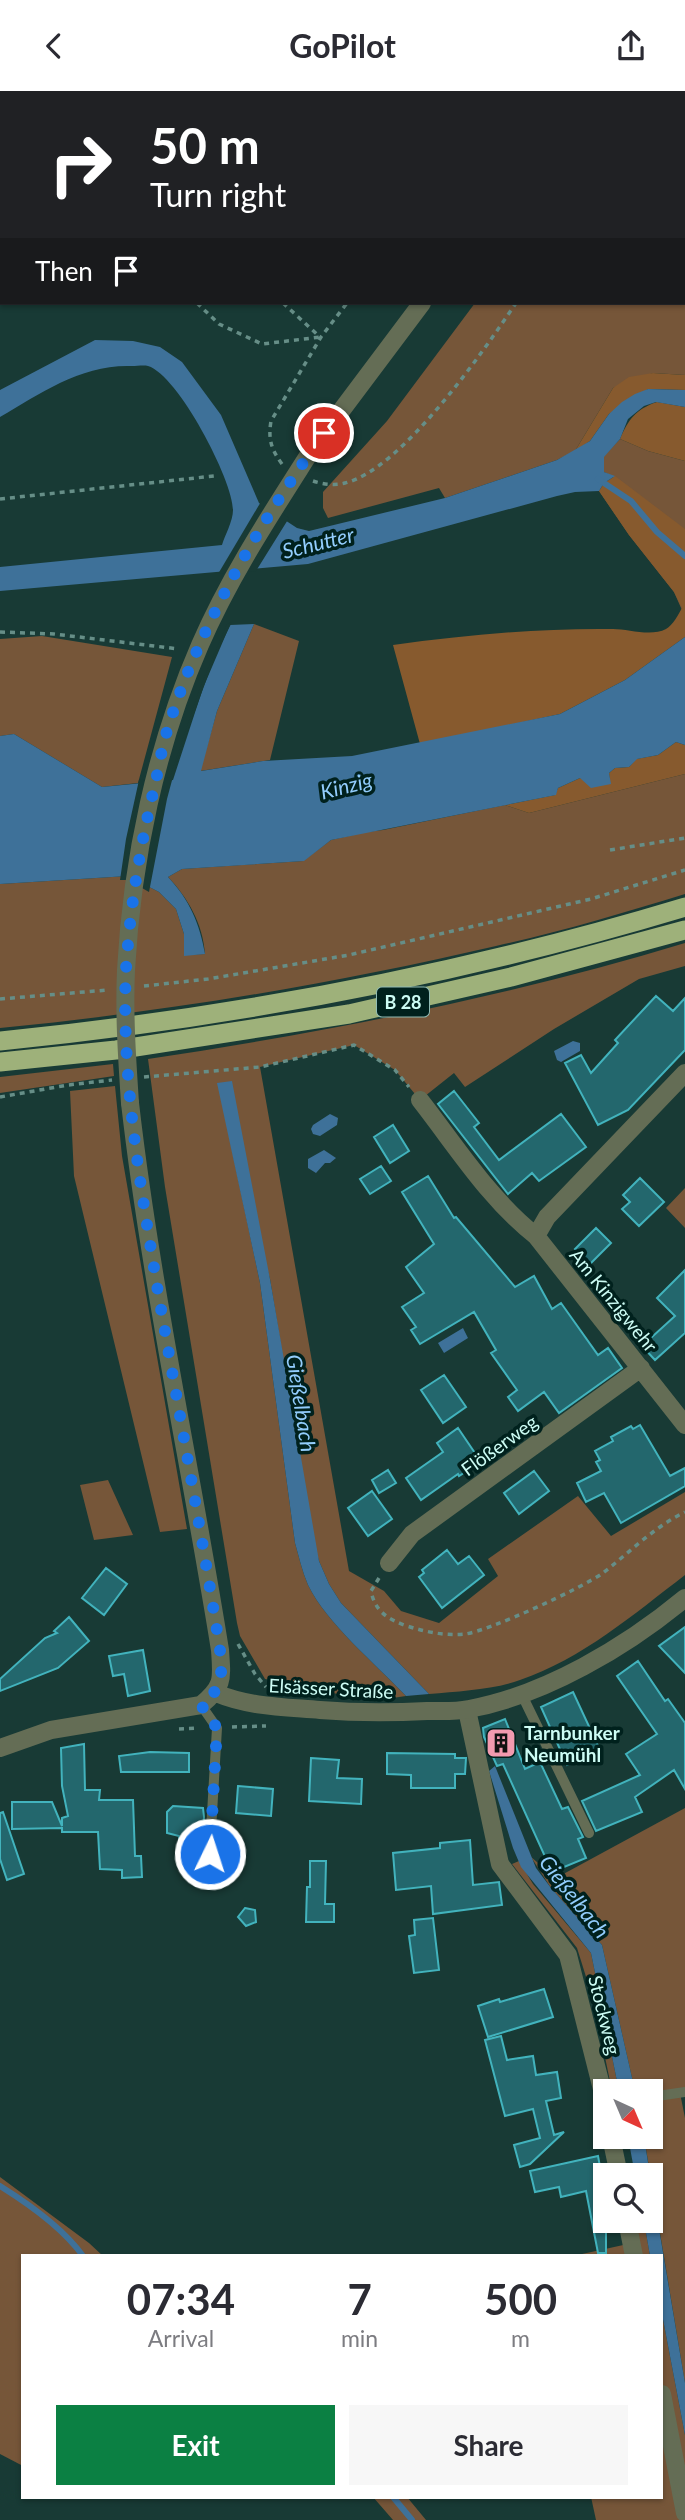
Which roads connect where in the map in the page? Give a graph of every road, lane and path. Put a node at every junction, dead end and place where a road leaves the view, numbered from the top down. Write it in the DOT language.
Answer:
graph roads {
  1 [pos="200,305"];
  2 [pos="285,305"];
  3 [pos="345,305"];
  4 [pos="420,305"];
  5 [pos="515,305"];
  6 [pos="321,337"];
  7 [pos="282,465"];
  8 [pos="214,476"];
  9 [pos="304,477"];
  10 [pos="0,499"];
  11 [pos="0,632"];
  12 [pos="183,649"];
  13 [pos="685,838"];
  14 [pos="610,850"];
  15 [pos="685,870"];
  16 [pos="685,907"];
  17 [pos="685,930"];
  18 [pos="143,986"];
  19 [pos="117,989"];
  20 [pos="0,999"];
  21 [pos="0,1041"];
  22 [pos="0,1062"];
  23 [pos="685,1073"];
  24 [pos="135,1078"];
  25 [pos="122,1079"];
  26 [pos="0,1097"];
  27 [pos="420,1100"];
  28 [pos="536,1236"];
  29 [pos="641,1368"];
  30 [pos="685,1425"];
  31 [pos="685,1512"];
  32 [pos="389,1563"];
  33 [pos="685,1598"];
  34 [pos="216,1693"];
  35 [pos="522,1695"];
  36 [pos="201,1705"];
  37 [pos="467,1710"];
  38 [pos="0,1748"];
  39 [pos="589,1833"];
  40 [pos="209,1865"];
  41 [pos="599,2079"];
  42 [pos="685,2092"];
  43 [pos="663,2095"];
  44 [pos="629,2233"];
  45 [pos="634,2254"];
  46 [pos="663,2399"];
  47 [pos="685,2512"];
  1 -- 6 [label="path"];
  2 -- 6 [label="path"];
  3 -- 6 [label="path"];
  4 -- 34 [label="street, bridge"];
  5 -- 9 [label="path"];
  6 -- 7 [label="path"];
  8 -- 10 [label="path"];
  11 -- 12 [label="path"];
  13 -- 14 [label="path"];
  15 -- 18 [label="path"];
  16 -- 21 [label="highway, B 28"];
  17 -- 22 [label="highway, B 28"];
  19 -- 20 [label="path"];
  23 -- 28 [label="street"];
  24 -- 27 [label="path"];
  25 -- 26 [label="path"];
  27 -- 28 [label="street, Am Kinzigwehr"];
  28 -- 29 [label="street, Am Kinzigwehr"];
  29 -- 30 [label="street, Am Kinzigwehr"];
  29 -- 32 [label="street, Flößerweg"];
  31 -- 32 [label="path"];
  33 -- 35 [label="street, Elsässer Straße"];
  34 -- 36 [label="street"];
  34 -- 37 [label="street, Elsässer Straße"];
  35 -- 37 [label="street, Elsässer Straße"];
  35 -- 39 [label="lane"];
  36 -- 38 [label="street"];
  36 -- 40 [label="lane"];
  37 -- 41 [label="street, Stockweg"];
  42 -- 43 [label="lane"];
  44 -- 45 [label="street"];
  46 -- 47 [label="street"];
}
